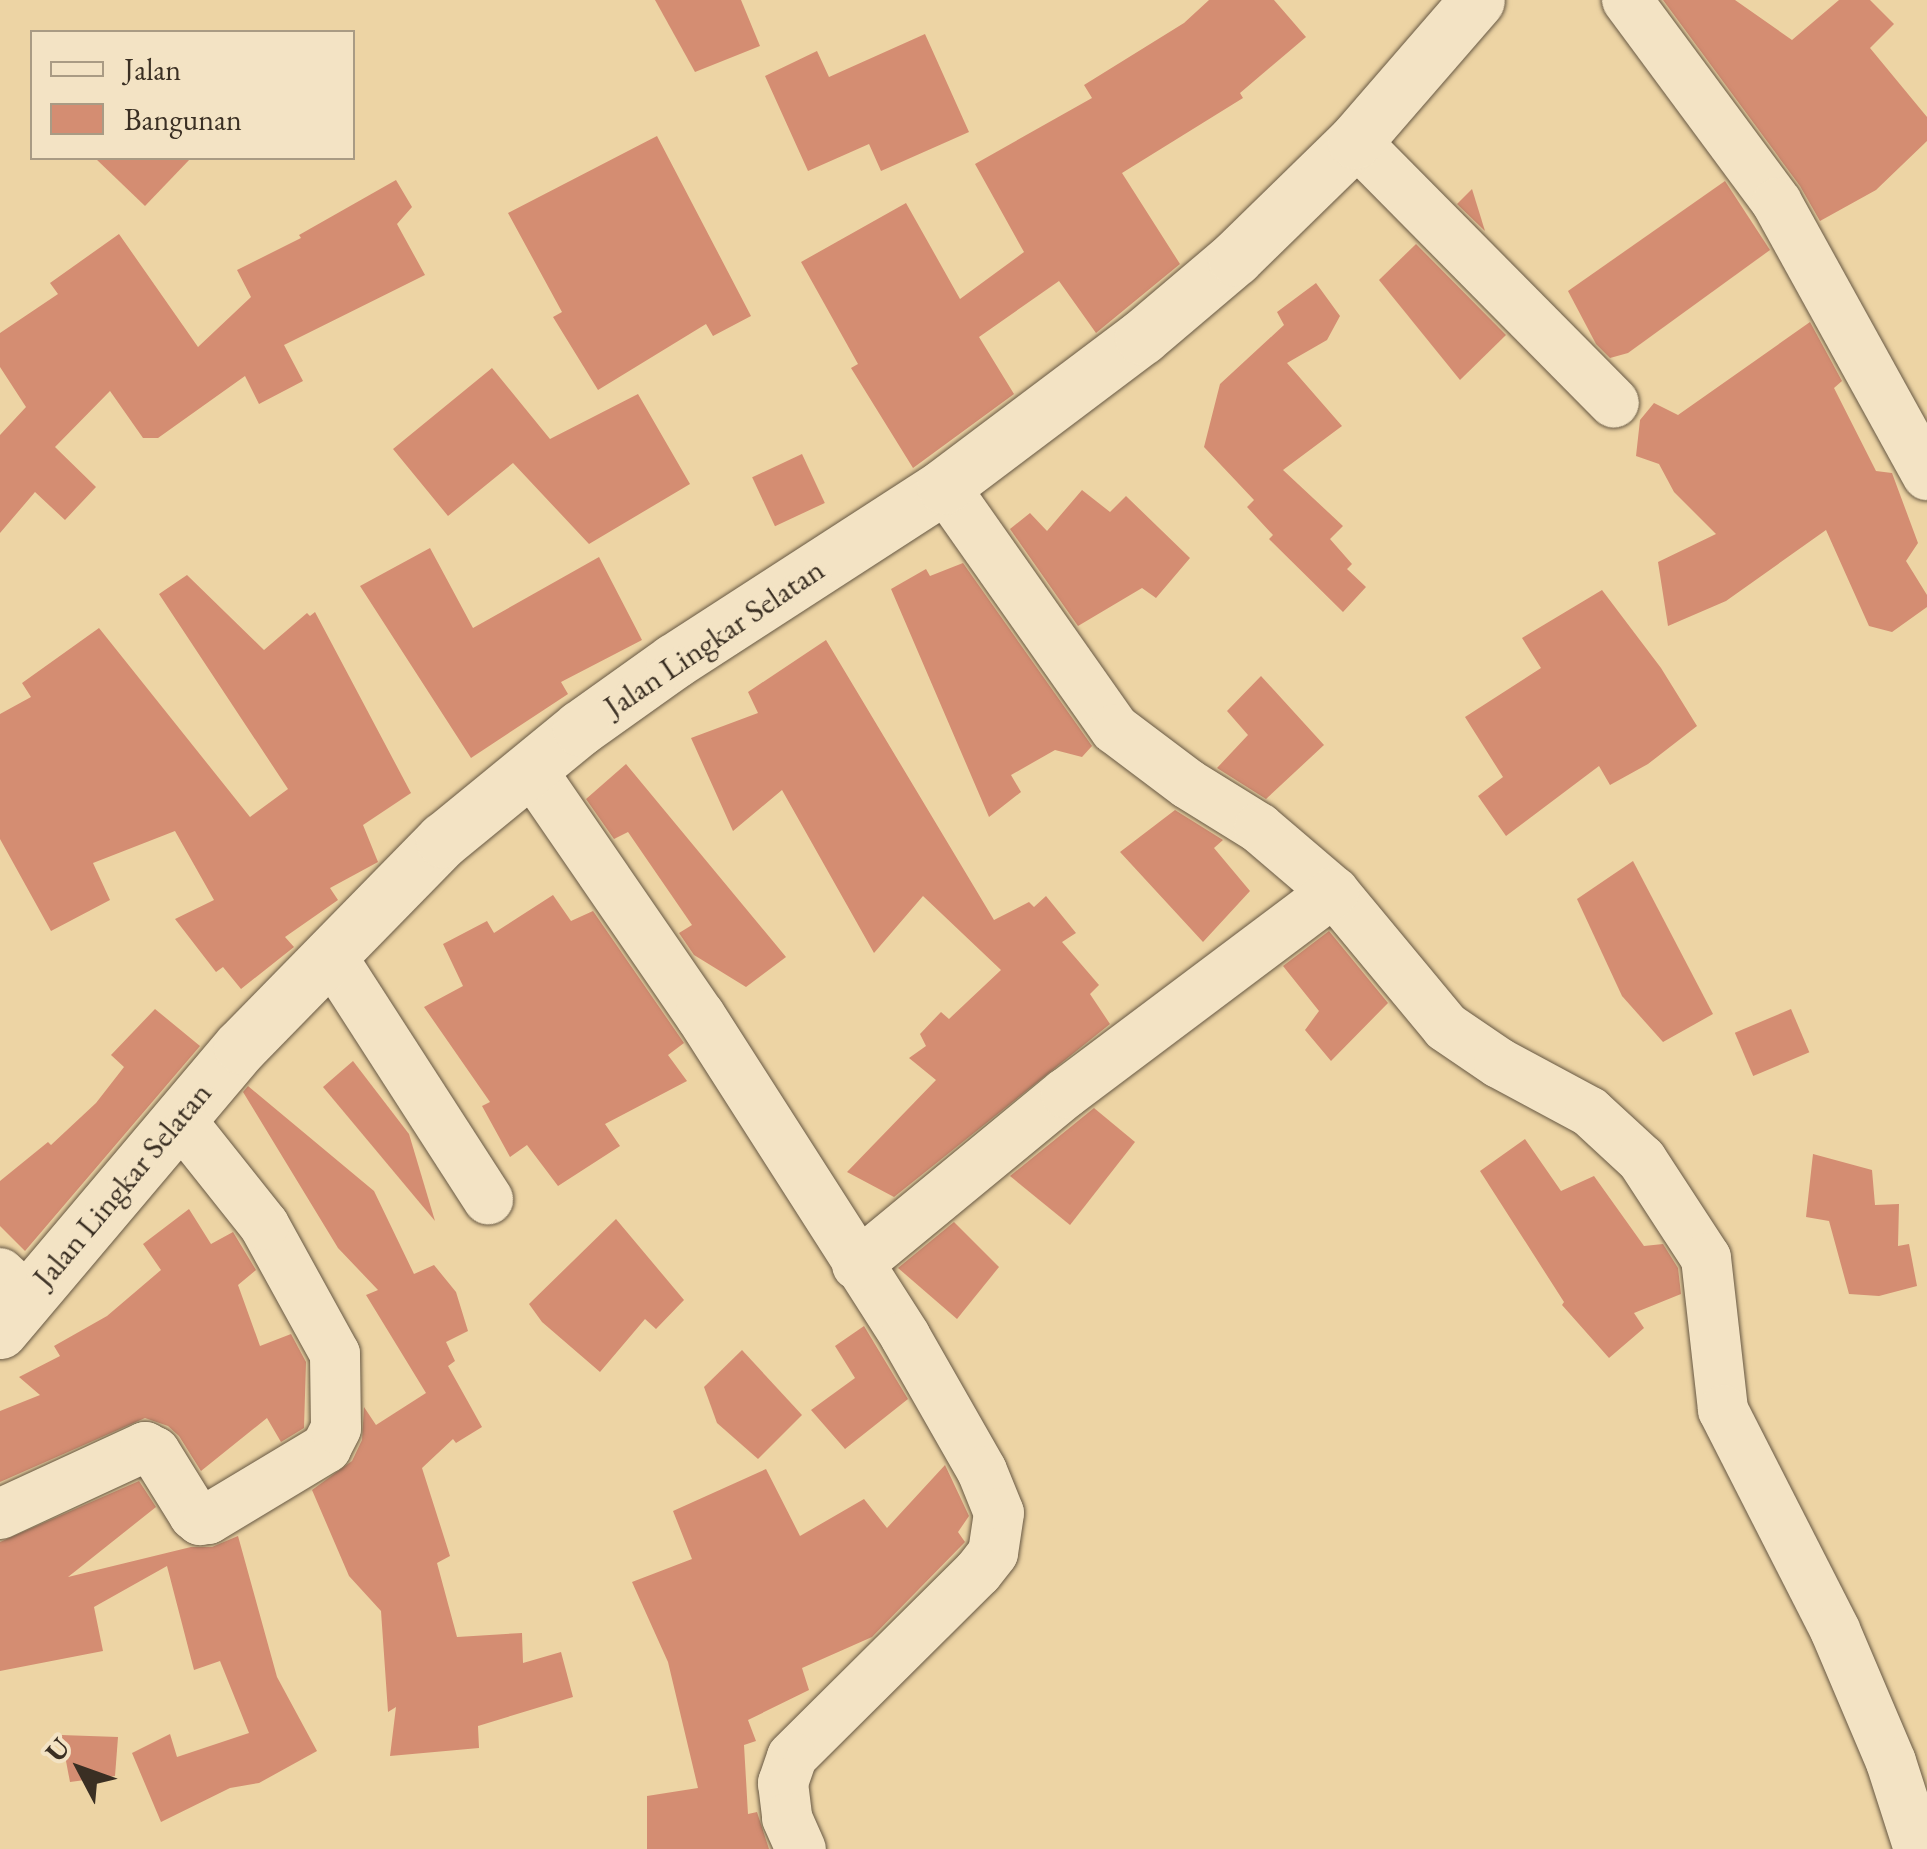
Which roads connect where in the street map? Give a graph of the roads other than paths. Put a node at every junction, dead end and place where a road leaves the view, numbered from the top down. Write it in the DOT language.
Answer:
graph roads {
  1 [pos="1477,0"];
  2 [pos="1627,0"];
  3 [pos="1355,141"];
  4 [pos="1614,403"];
  5 [pos="1927,474"];
  6 [pos="944,486"];
  7 [pos="530,768"];
  8 [pos="1334,892"];
  9 [pos="330,954"];
  10 [pos="178,1118"];
  11 [pos="488,1198"];
  12 [pos="857,1264"];
  13 [pos="9,1301"];
  14 [pos="0,1514"];
  15 [pos="801,1849"];
  16 [pos="1919,1849"];
  1 -- 3 [label="street, Jalan Lingkar Selatan"];
  2 -- 5 [label="street"];
  3 -- 4 [label="street"];
  3 -- 6 [label="street, Jalan Lingkar Selatan"];
  6 -- 7 [label="street, Jalan Lingkar Selatan"];
  6 -- 8 [label="street"];
  7 -- 9 [label="street, Jalan Lingkar Selatan"];
  7 -- 12 [label="street"];
  8 -- 12 [label="street"];
  8 -- 16 [label="street"];
  9 -- 10 [label="street, Jalan Lingkar Selatan"];
  9 -- 11 [label="street"];
  10 -- 13 [label="street, Jalan Lingkar Selatan"];
  10 -- 14 [label="street"];
  12 -- 15 [label="street"];
}
